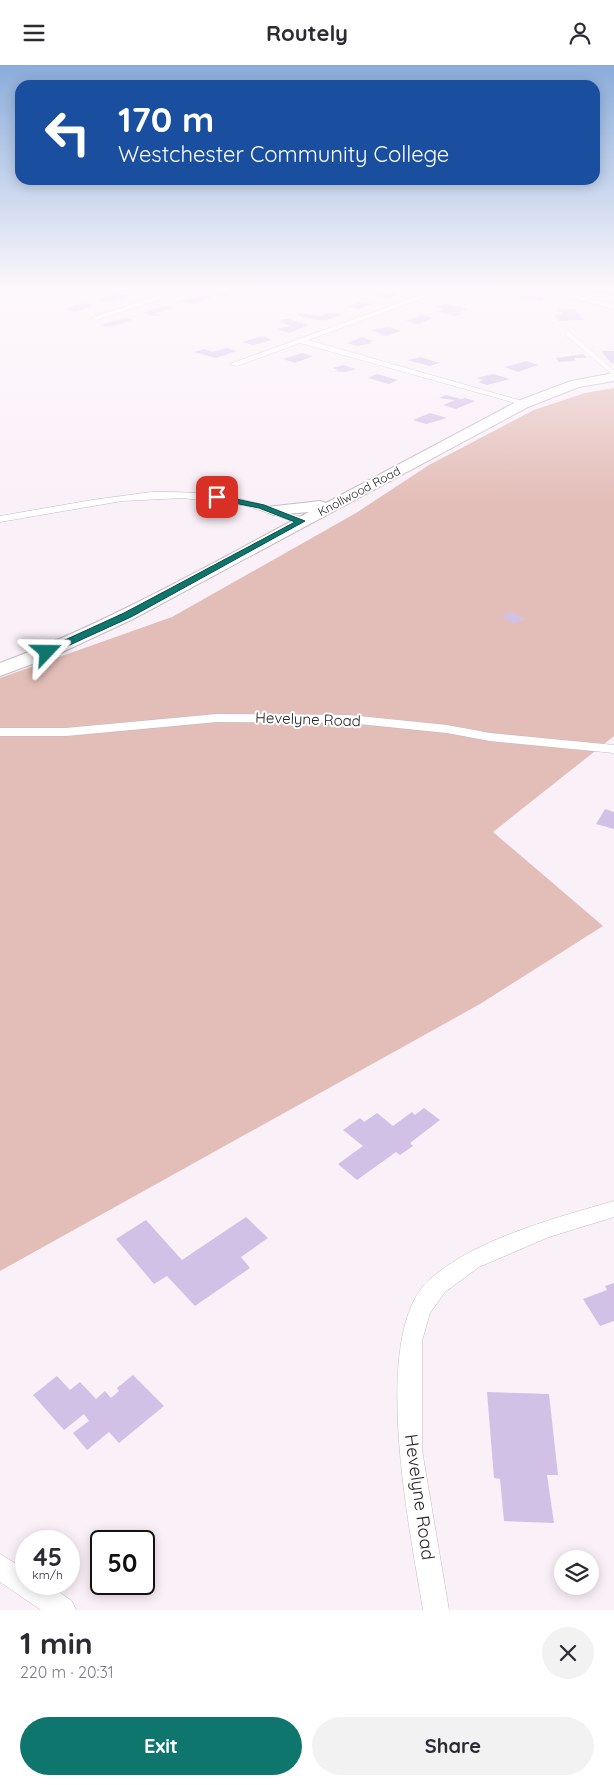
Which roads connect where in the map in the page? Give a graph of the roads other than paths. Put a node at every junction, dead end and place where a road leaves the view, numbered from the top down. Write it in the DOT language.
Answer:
graph roads {
  1 [pos="248,359"];
  2 [pos="365,359"];
  3 [pos="598,359"];
  4 [pos="234,364"];
  5 [pos="614,373"];
  6 [pos="614,377"];
  7 [pos="523,404"];
  8 [pos="336,503"];
  9 [pos="273,510"];
  10 [pos="0,519"];
  11 [pos="301,521"];
  12 [pos="0,670"];
  13 [pos="0,732"];
  14 [pos="614,749"];
  15 [pos="614,1209"];
  16 [pos="0,1567"];
  17 [pos="63,1610"];
  18 [pos="436,1610"];
  1 -- 4 [label="street"];
  2 -- 7 [label="street"];
  3 -- 5 [label="lane"];
  6 -- 7 [label="main road, Knollwood Road"];
  7 -- 8 [label="main road, Knollwood Road"];
  8 -- 9 [label="main road"];
  8 -- 11 [label="main road, Knollwood Road"];
  9 -- 10 [label="street"];
  9 -- 11 [label="street"];
  11 -- 12 [label="main road, Knollwood Road"];
  13 -- 14 [label="street, Hevelyne Road"];
  15 -- 18 [label="street, Hevelyne Road"];
  16 -- 17 [label="street"];
}
